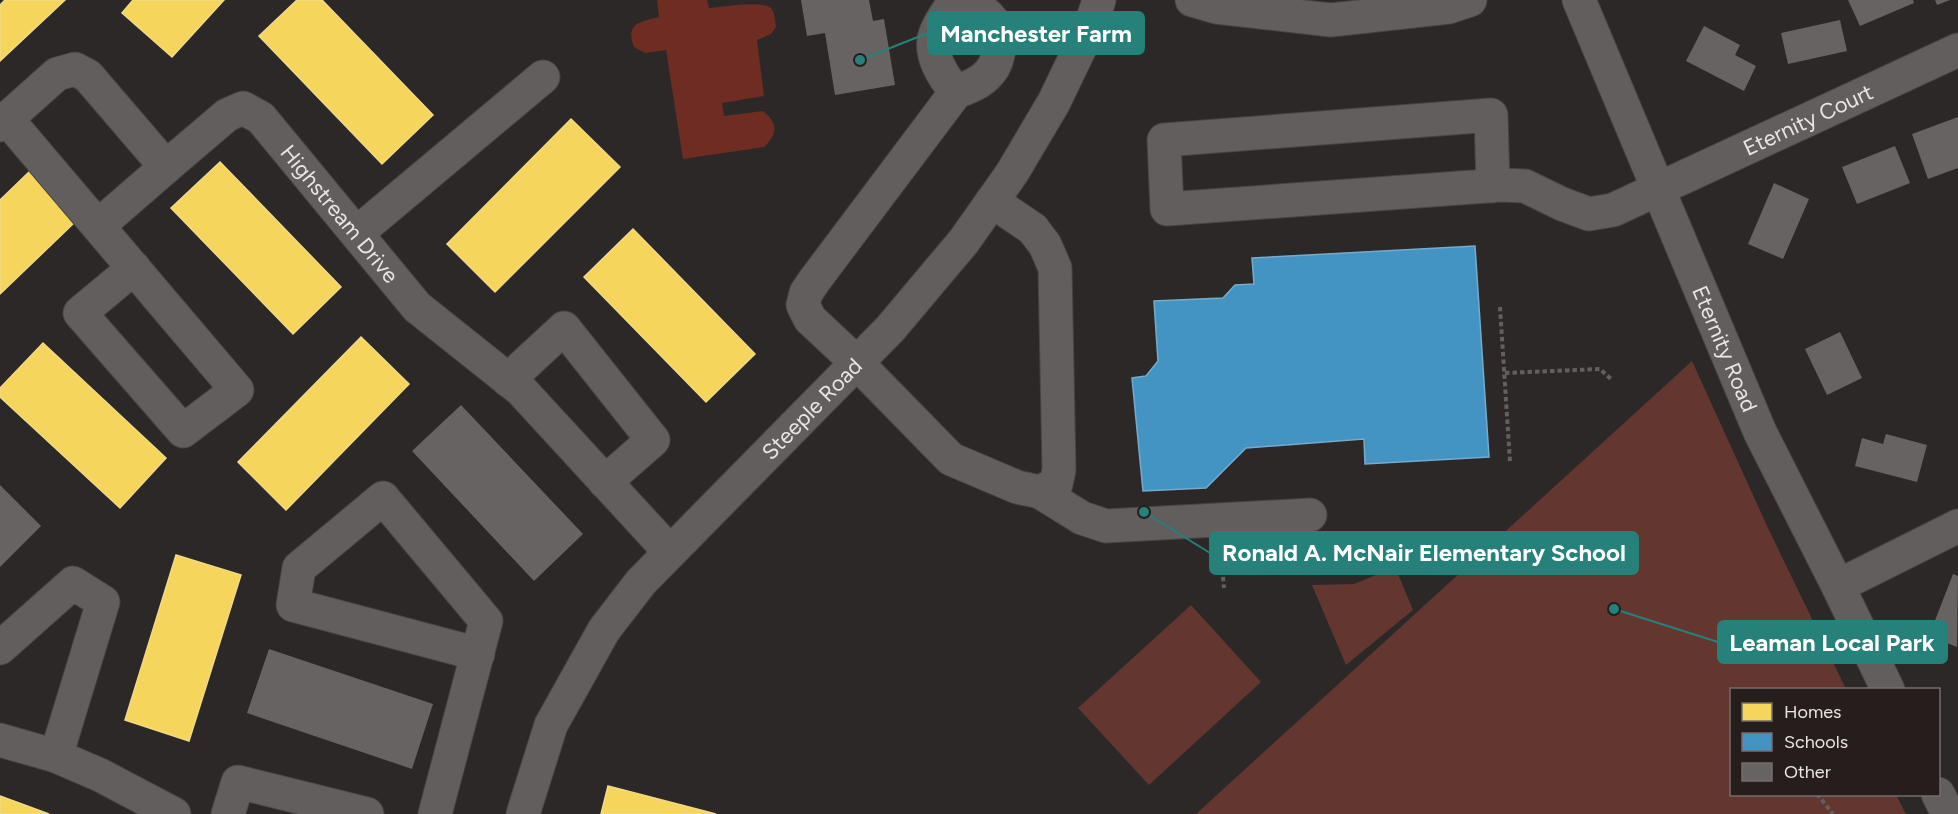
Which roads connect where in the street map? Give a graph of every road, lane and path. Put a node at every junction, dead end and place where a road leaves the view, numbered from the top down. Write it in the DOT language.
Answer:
graph roads {
  1 [pos="955,0"];
  2 [pos="964,0"];
  3 [pos="1099,0"];
  4 [pos="1192,0"];
  5 [pos="1470,0"];
  6 [pos="1578,0"];
  7 [pos="1958,50"];
  8 [pos="543,77"];
  9 [pos="956,92"];
  10 [pos="4,122"];
  11 [pos="166,167"];
  12 [pos="1493,186"];
  13 [pos="1658,190"];
  14 [pos="992,201"];
  15 [pos="98,226"];
  16 [pos="357,233"];
  17 [pos="134,268"];
  18 [pos="1500,307"];
  19 [pos="857,363"];
  20 [pos="1504,373"];
  21 [pos="1611,379"];
  22 [pos="508,380"];
  23 [pos="1510,462"];
  24 [pos="605,482"];
  25 [pos="1040,492"];
  26 [pos="1310,515"];
  27 [pos="1218,520"];
  28 [pos="1958,526"];
  29 [pos="670,552"];
  30 [pos="1838,586"];
  31 [pos="1224,588"];
  32 [pos="0,648"];
  33 [pos="478,654"];
  34 [pos="1887,688"];
  35 [pos="0,740"];
  36 [pos="56,756"];
  37 [pos="1818,796"];
  38 [pos="1938,796"];
  39 [pos="174,814"];
  40 [pos="228,814"];
  41 [pos="366,814"];
  42 [pos="435,814"];
  43 [pos="524,814"];
  44 [pos="1833,814"];
  45 [pos="1947,814"];
  1 -- 9 [label="street"];
  2 -- 9 [label="street"];
  3 -- 14 [label="street, Steeple Road"];
  4 -- 5 [label="street"];
  6 -- 13 [label="street, Eternity Road"];
  7 -- 13 [label="street, Eternity Court"];
  8 -- 16 [label="street"];
  9 -- 19 [label="street"];
  10 -- 11 [label="street"];
  10 -- 15 [label="street"];
  11 -- 15 [label="street"];
  11 -- 16 [label="street, Highstream Drive"];
  12 -- 12 [label="street, Eternity Court"];
  12 -- 13 [label="street, Eternity Court"];
  13 -- 30 [label="street, Eternity Road"];
  14 -- 19 [label="street, Steeple Road"];
  14 -- 25 [label="street"];
  15 -- 17 [label="street"];
  16 -- 22 [label="street, Highstream Drive"];
  17 -- 17 [label="street"];
  18 -- 20 [label="path"];
  19 -- 25 [label="street"];
  19 -- 29 [label="street, Steeple Road"];
  20 -- 21 [label="path"];
  20 -- 23 [label="path"];
  22 -- 24 [label="street, Highstream Drive"];
  22 -- 24 [label="street"];
  24 -- 29 [label="street, Highstream Drive"];
  25 -- 27 [label="street"];
  26 -- 27 [label="street"];
  27 -- 31 [label="path"];
  28 -- 30 [label="street"];
  29 -- 43 [label="street, Steeple Road"];
  30 -- 34 [label="street, Eternity Road"];
  32 -- 36 [label="street"];
  33 -- 33 [label="street"];
  33 -- 42 [label="street"];
  35 -- 36 [label="street"];
  36 -- 39 [label="street"];
  37 -- 44 [label="path"];
  38 -- 45 [label="street"];
  40 -- 41 [label="street"];
}
